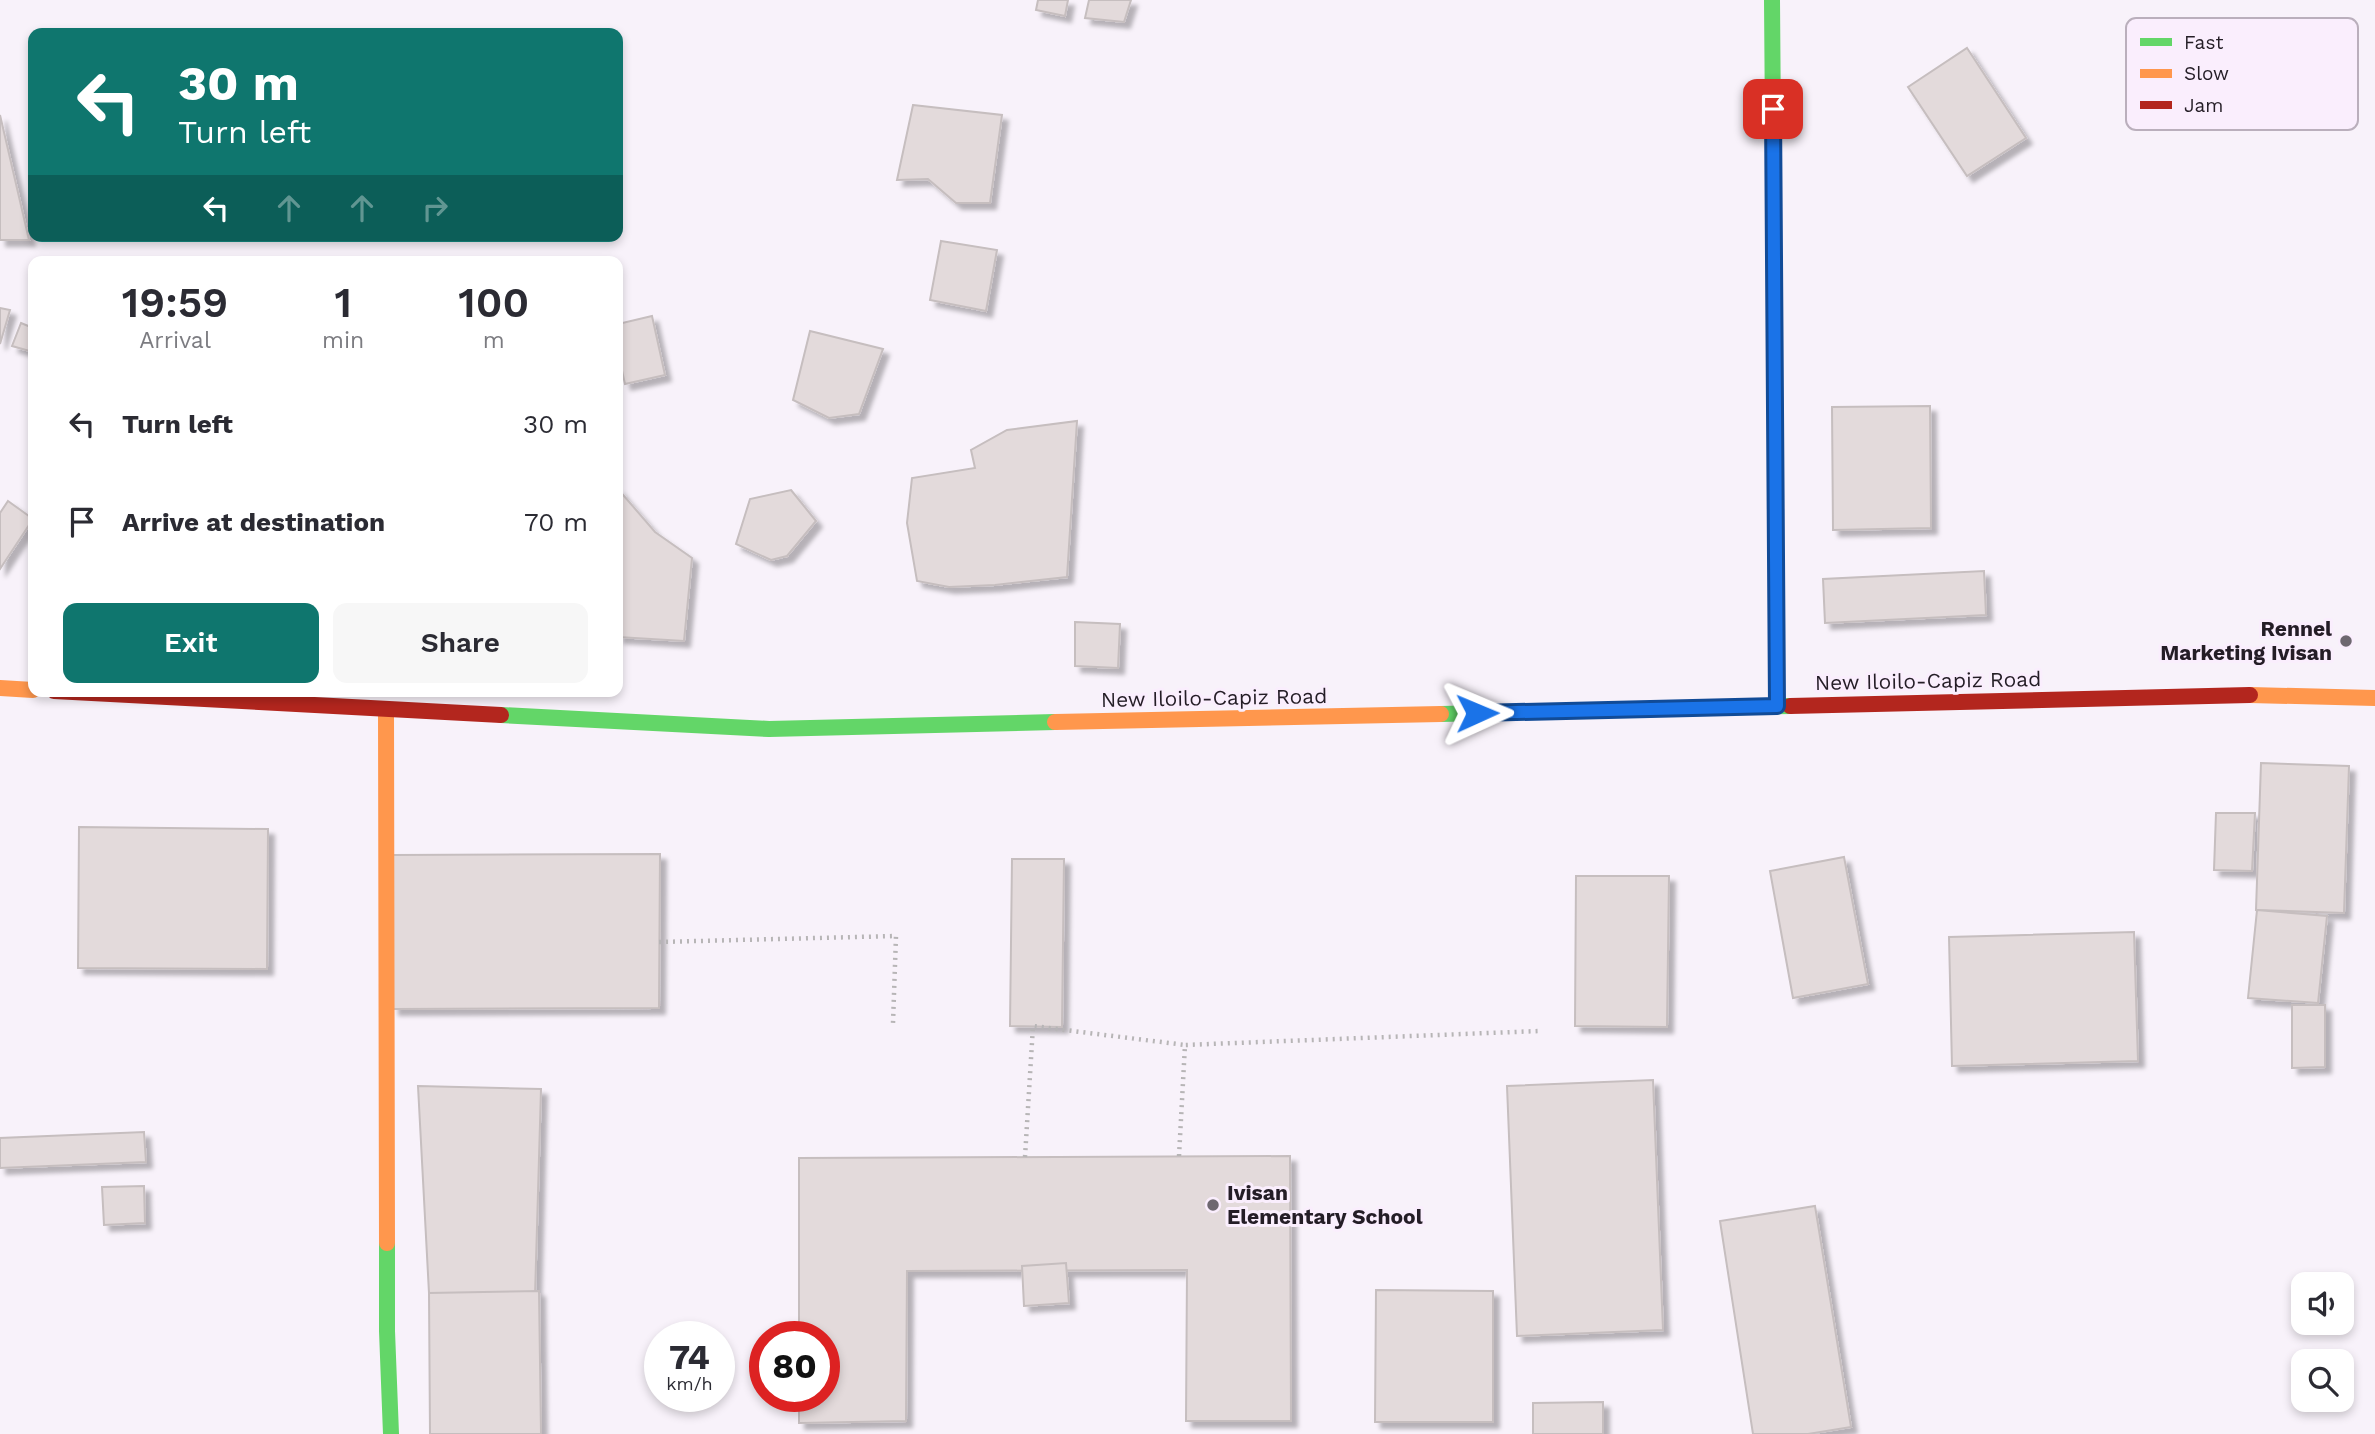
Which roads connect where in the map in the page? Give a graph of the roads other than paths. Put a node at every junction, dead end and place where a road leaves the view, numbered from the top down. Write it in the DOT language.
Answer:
graph roads {
  1 [pos="1772,0"];
  2 [pos="0,688"];
  3 [pos="28,690"];
  4 [pos="159,697"];
  5 [pos="2375,698"];
  6 [pos="1777,706"];
  7 [pos="386,710"];
  8 [pos="391,1434"];
  1 -- 6 [label="main road"];
  2 -- 3 [label="main road"];
  4 -- 7 [label="main road, New Iloilo-Capiz Road"];
  5 -- 6 [label="main road, New Iloilo-Capiz Road"];
  6 -- 7 [label="main road, New Iloilo-Capiz Road"];
  7 -- 8 [label="main road"];
}
